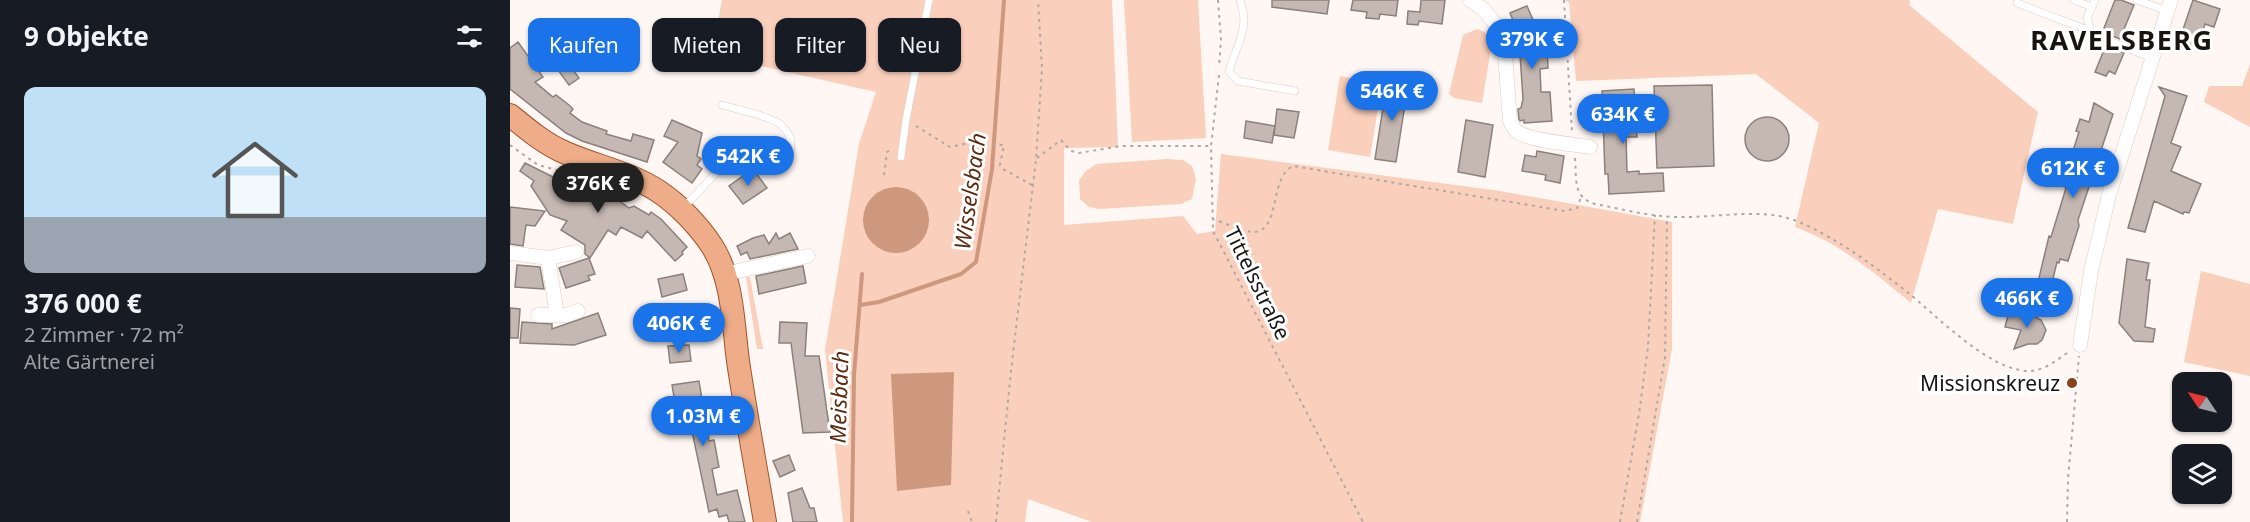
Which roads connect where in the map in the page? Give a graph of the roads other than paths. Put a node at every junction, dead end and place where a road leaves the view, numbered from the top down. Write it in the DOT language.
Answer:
graph roads {
  1 [pos="929,0"];
  2 [pos="1240,0"];
  3 [pos="1470,0"];
  4 [pos="2074,0"];
  5 [pos="2136,0"];
  6 [pos="2017,3"];
  7 [pos="2093,3"];
  8 [pos="2169,5"];
  9 [pos="2090,31"];
  10 [pos="2152,58"];
  11 [pos="1295,91"];
  12 [pos="722,105"];
  13 [pos="510,115"];
  14 [pos="1590,147"];
  15 [pos="901,157"];
  16 [pos="681,211"];
  17 [pos="576,252"];
  18 [pos="510,253"];
  19 [pos="808,256"];
  20 [pos="548,258"];
  21 [pos="724,274"];
  22 [pos="578,311"];
  23 [pos="538,315"];
  24 [pos="557,315"];
  25 [pos="2080,345"];
  26 [pos="765,522"];
  1 -- 15 [label="lane"];
  2 -- 11 [label="lane"];
  3 -- 14 [label="street"];
  4 -- 7 [label="lane"];
  5 -- 8 [label="lane"];
  6 -- 9 [label="lane"];
  7 -- 9 [label="lane"];
  8 -- 10 [label="street"];
  9 -- 10 [label="lane"];
  10 -- 25 [label="street"];
  12 -- 16 [label="lane"];
  13 -- 16 [label="main road"];
  16 -- 21 [label="main road"];
  17 -- 20 [label="street"];
  18 -- 20 [label="street"];
  19 -- 21 [label="street"];
  20 -- 24 [label="street"];
  21 -- 26 [label="main road"];
  22 -- 24 [label="street"];
  23 -- 24 [label="street"];
}
